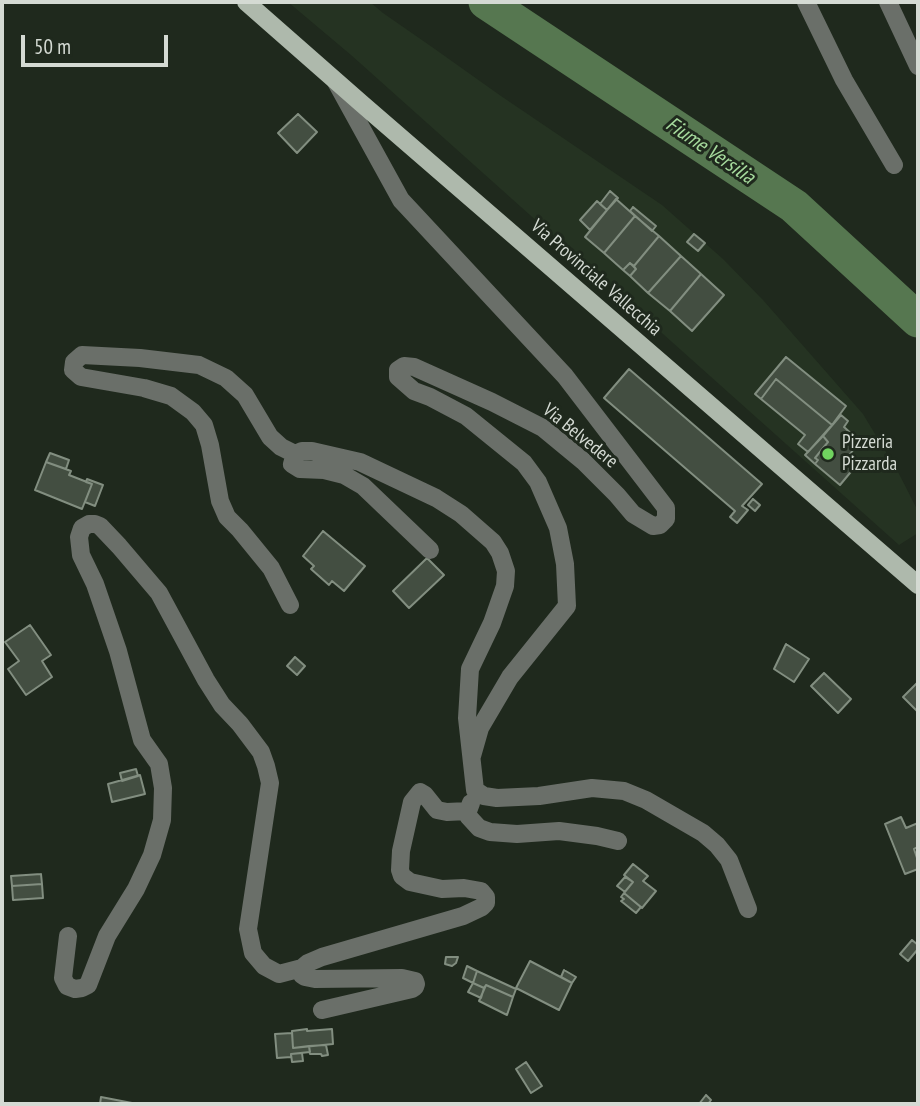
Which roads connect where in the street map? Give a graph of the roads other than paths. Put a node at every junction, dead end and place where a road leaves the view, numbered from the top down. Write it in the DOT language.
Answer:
graph roads {
  1 [pos="246,2"];
  2 [pos="806,2"];
  3 [pos="888,2"];
  4 [pos="918,66"];
  5 [pos="334,79"];
  6 [pos="894,165"];
  7 [pos="295,454"];
  8 [pos="430,550"];
  9 [pos="918,585"];
  10 [pos="290,605"];
  11 [pos="472,757"];
  12 [pos="481,793"];
  13 [pos="468,811"];
  14 [pos="618,841"];
  15 [pos="748,909"];
  16 [pos="68,936"];
  17 [pos="302,968"];
  18 [pos="322,1010"];
  1 -- 5 [label="main road, Via Provinciale Vallecchia"];
  2 -- 6 [label="street"];
  3 -- 4 [label="street"];
  5 -- 9 [label="main road, Via Provinciale Vallecchia"];
  5 -- 11 [label="street, Via Belvedere"];
  7 -- 8 [label="street"];
  7 -- 10 [label="street"];
  7 -- 11 [label="street"];
  11 -- 12 [label="street"];
  12 -- 13 [label="street"];
  12 -- 15 [label="street"];
  13 -- 14 [label="street"];
  13 -- 17 [label="street"];
  16 -- 17 [label="street"];
  17 -- 18 [label="street"];
}
